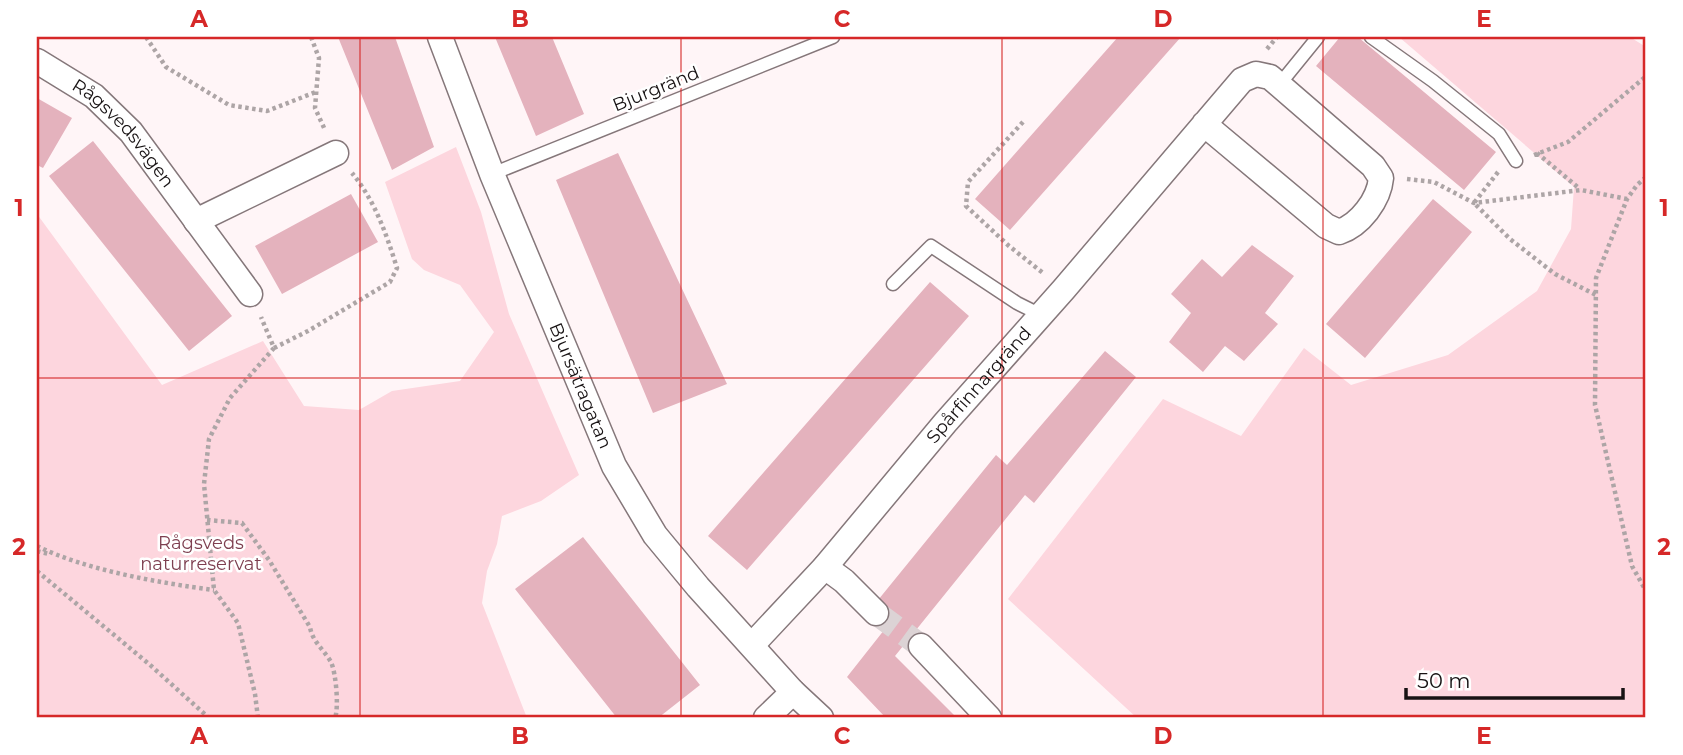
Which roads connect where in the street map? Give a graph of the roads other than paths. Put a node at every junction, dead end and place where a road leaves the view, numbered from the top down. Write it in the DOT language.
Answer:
graph roads {
  1 [pos="440,37"];
  2 [pos="833,37"];
  3 [pos="1318,37"];
  4 [pos="1371,37"];
  5 [pos="37,61"];
  6 [pos="1279,85"];
  7 [pos="1204,124"];
  8 [pos="336,153"];
  9 [pos="1516,161"];
  10 [pos="492,174"];
  11 [pos="196,221"];
  12 [pos="893,284"];
  13 [pos="250,293"];
  14 [pos="1041,315"];
  15 [pos="825,567"];
  16 [pos="876,613"];
  17 [pos="752,645"];
  18 [pos="921,646"];
  19 [pos="793,692"];
  20 [pos="765,718"];
  21 [pos="821,718"];
  22 [pos="989,718"];
  1 -- 10 [label="street, Bjursätragatan"];
  2 -- 10 [label="lane, Bjurgränd"];
  3 -- 6 [label="lane"];
  4 -- 9 [label="lane"];
  5 -- 11 [label="street, Rågsvedsvägen"];
  6 -- 7 [label="street, Spårfinnargränd"];
  6 -- 7 [label="street, Spårfinnargränd"];
  7 -- 14 [label="street, Spårfinnargränd"];
  8 -- 11 [label="street"];
  10 -- 17 [label="street, Bjursätragatan"];
  11 -- 13 [label="street, Rågsvedsvägen"];
  12 -- 14 [label="lane"];
  14 -- 15 [label="street, Spårfinnargränd"];
  15 -- 16 [label="street"];
  15 -- 17 [label="street, Spårfinnargränd"];
  17 -- 19 [label="street, Bjursätragatan"];
  18 -- 22 [label="street"];
  19 -- 20 [label="street"];
  19 -- 21 [label="street, Bjursätragatan"];
}
